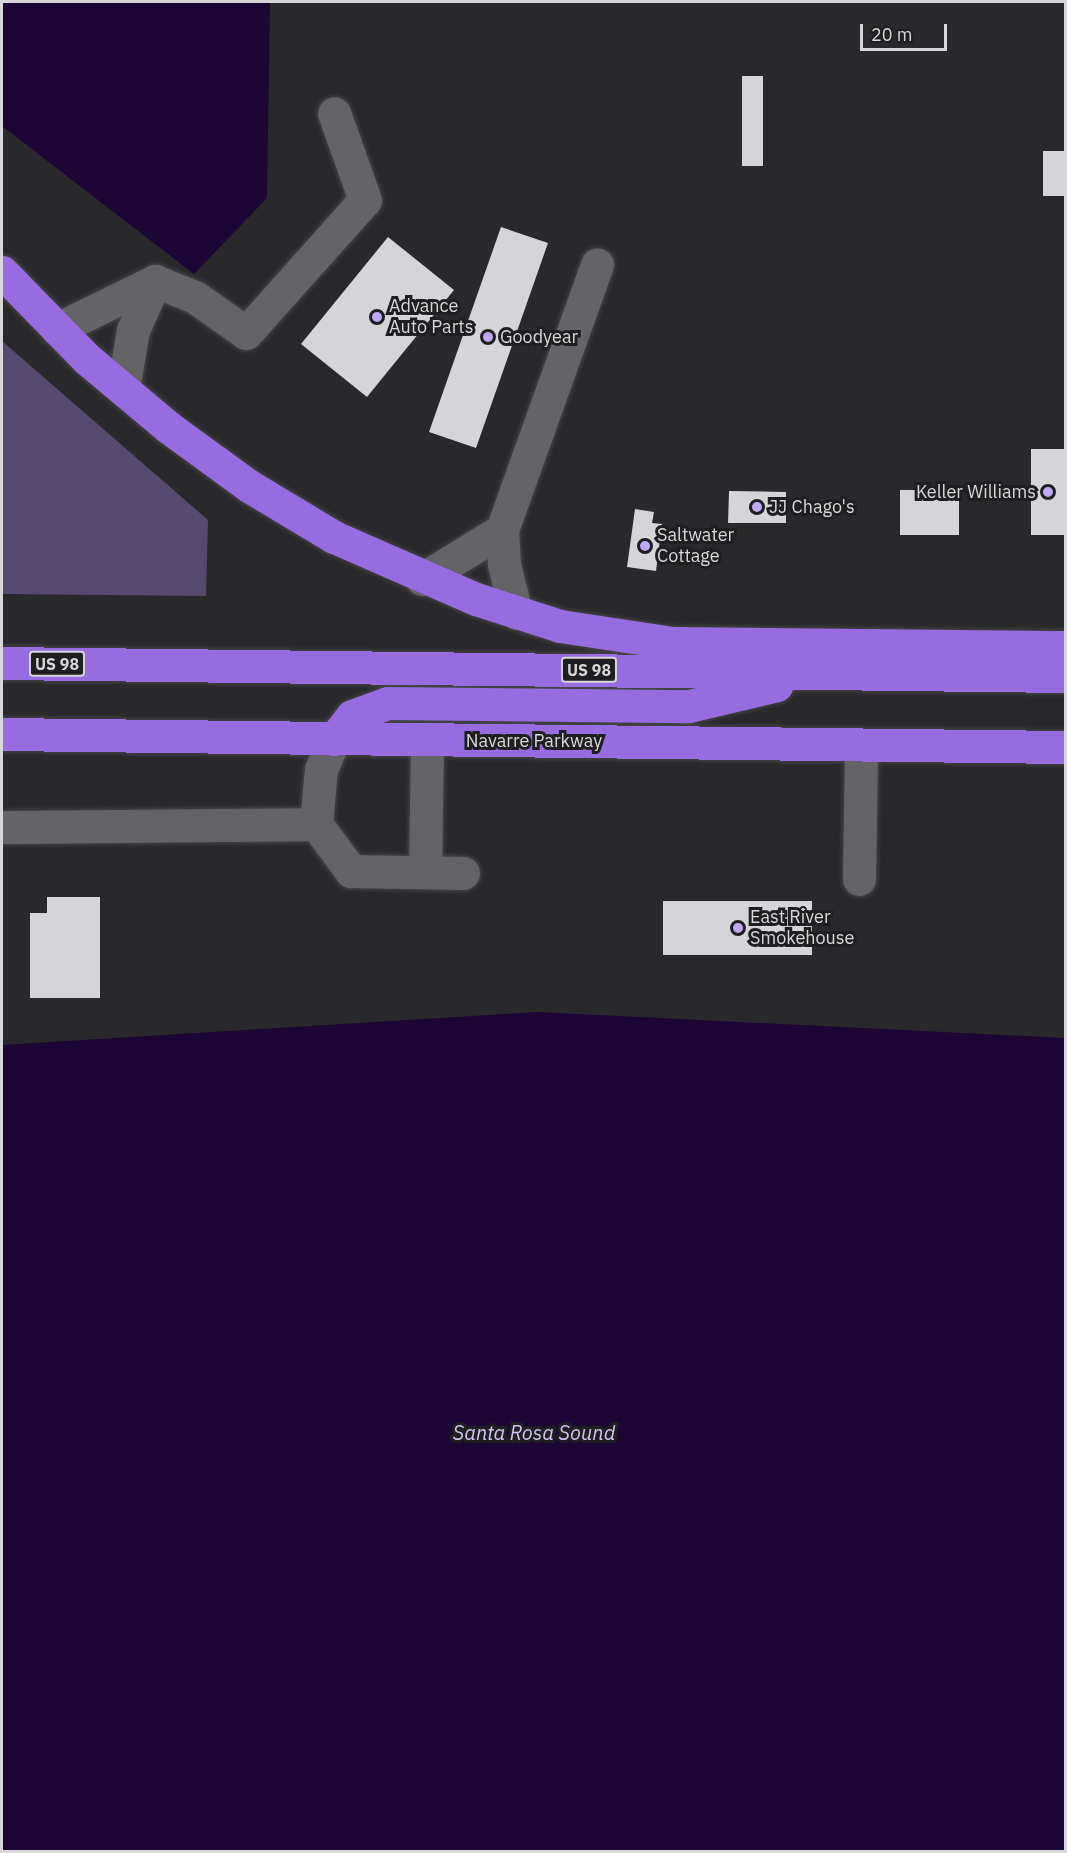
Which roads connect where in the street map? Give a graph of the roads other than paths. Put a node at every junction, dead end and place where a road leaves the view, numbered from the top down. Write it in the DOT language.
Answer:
graph roads {
  1 [pos="334,113"];
  2 [pos="597,265"];
  3 [pos="2,272"];
  4 [pos="155,281"];
  5 [pos="57,328"];
  6 [pos="123,388"];
  7 [pos="502,530"];
  8 [pos="423,579"];
  9 [pos="516,613"];
  10 [pos="1065,647"];
  11 [pos="2,663"];
  12 [pos="828,674"];
  13 [pos="1065,675"];
  14 [pos="2,734"];
  15 [pos="334,739"];
  16 [pos="427,740"];
  17 [pos="861,745"];
  18 [pos="1065,747"];
  19 [pos="316,824"];
  20 [pos="2,827"];
  21 [pos="425,872"];
  22 [pos="463,873"];
  23 [pos="860,879"];
  1 -- 4 [label="lane"];
  2 -- 7 [label="lane"];
  3 -- 5 [label="highway"];
  4 -- 5 [label="lane"];
  4 -- 6 [label="lane"];
  5 -- 6 [label="highway"];
  6 -- 8 [label="highway"];
  7 -- 8 [label="lane"];
  7 -- 9 [label="lane"];
  8 -- 9 [label="highway"];
  9 -- 10 [label="highway"];
  11 -- 12 [label="highway, US 98"];
  12 -- 13 [label="highway, US 98"];
  12 -- 15 [label="highway"];
  14 -- 15 [label="highway, Navarre Parkway"];
  15 -- 16 [label="highway, Navarre Parkway"];
  15 -- 19 [label="lane"];
  16 -- 17 [label="highway, Navarre Parkway"];
  16 -- 21 [label="lane"];
  17 -- 18 [label="highway, Navarre Parkway"];
  17 -- 23 [label="lane"];
  19 -- 20 [label="lane"];
  19 -- 21 [label="lane"];
  21 -- 22 [label="lane"];
}
